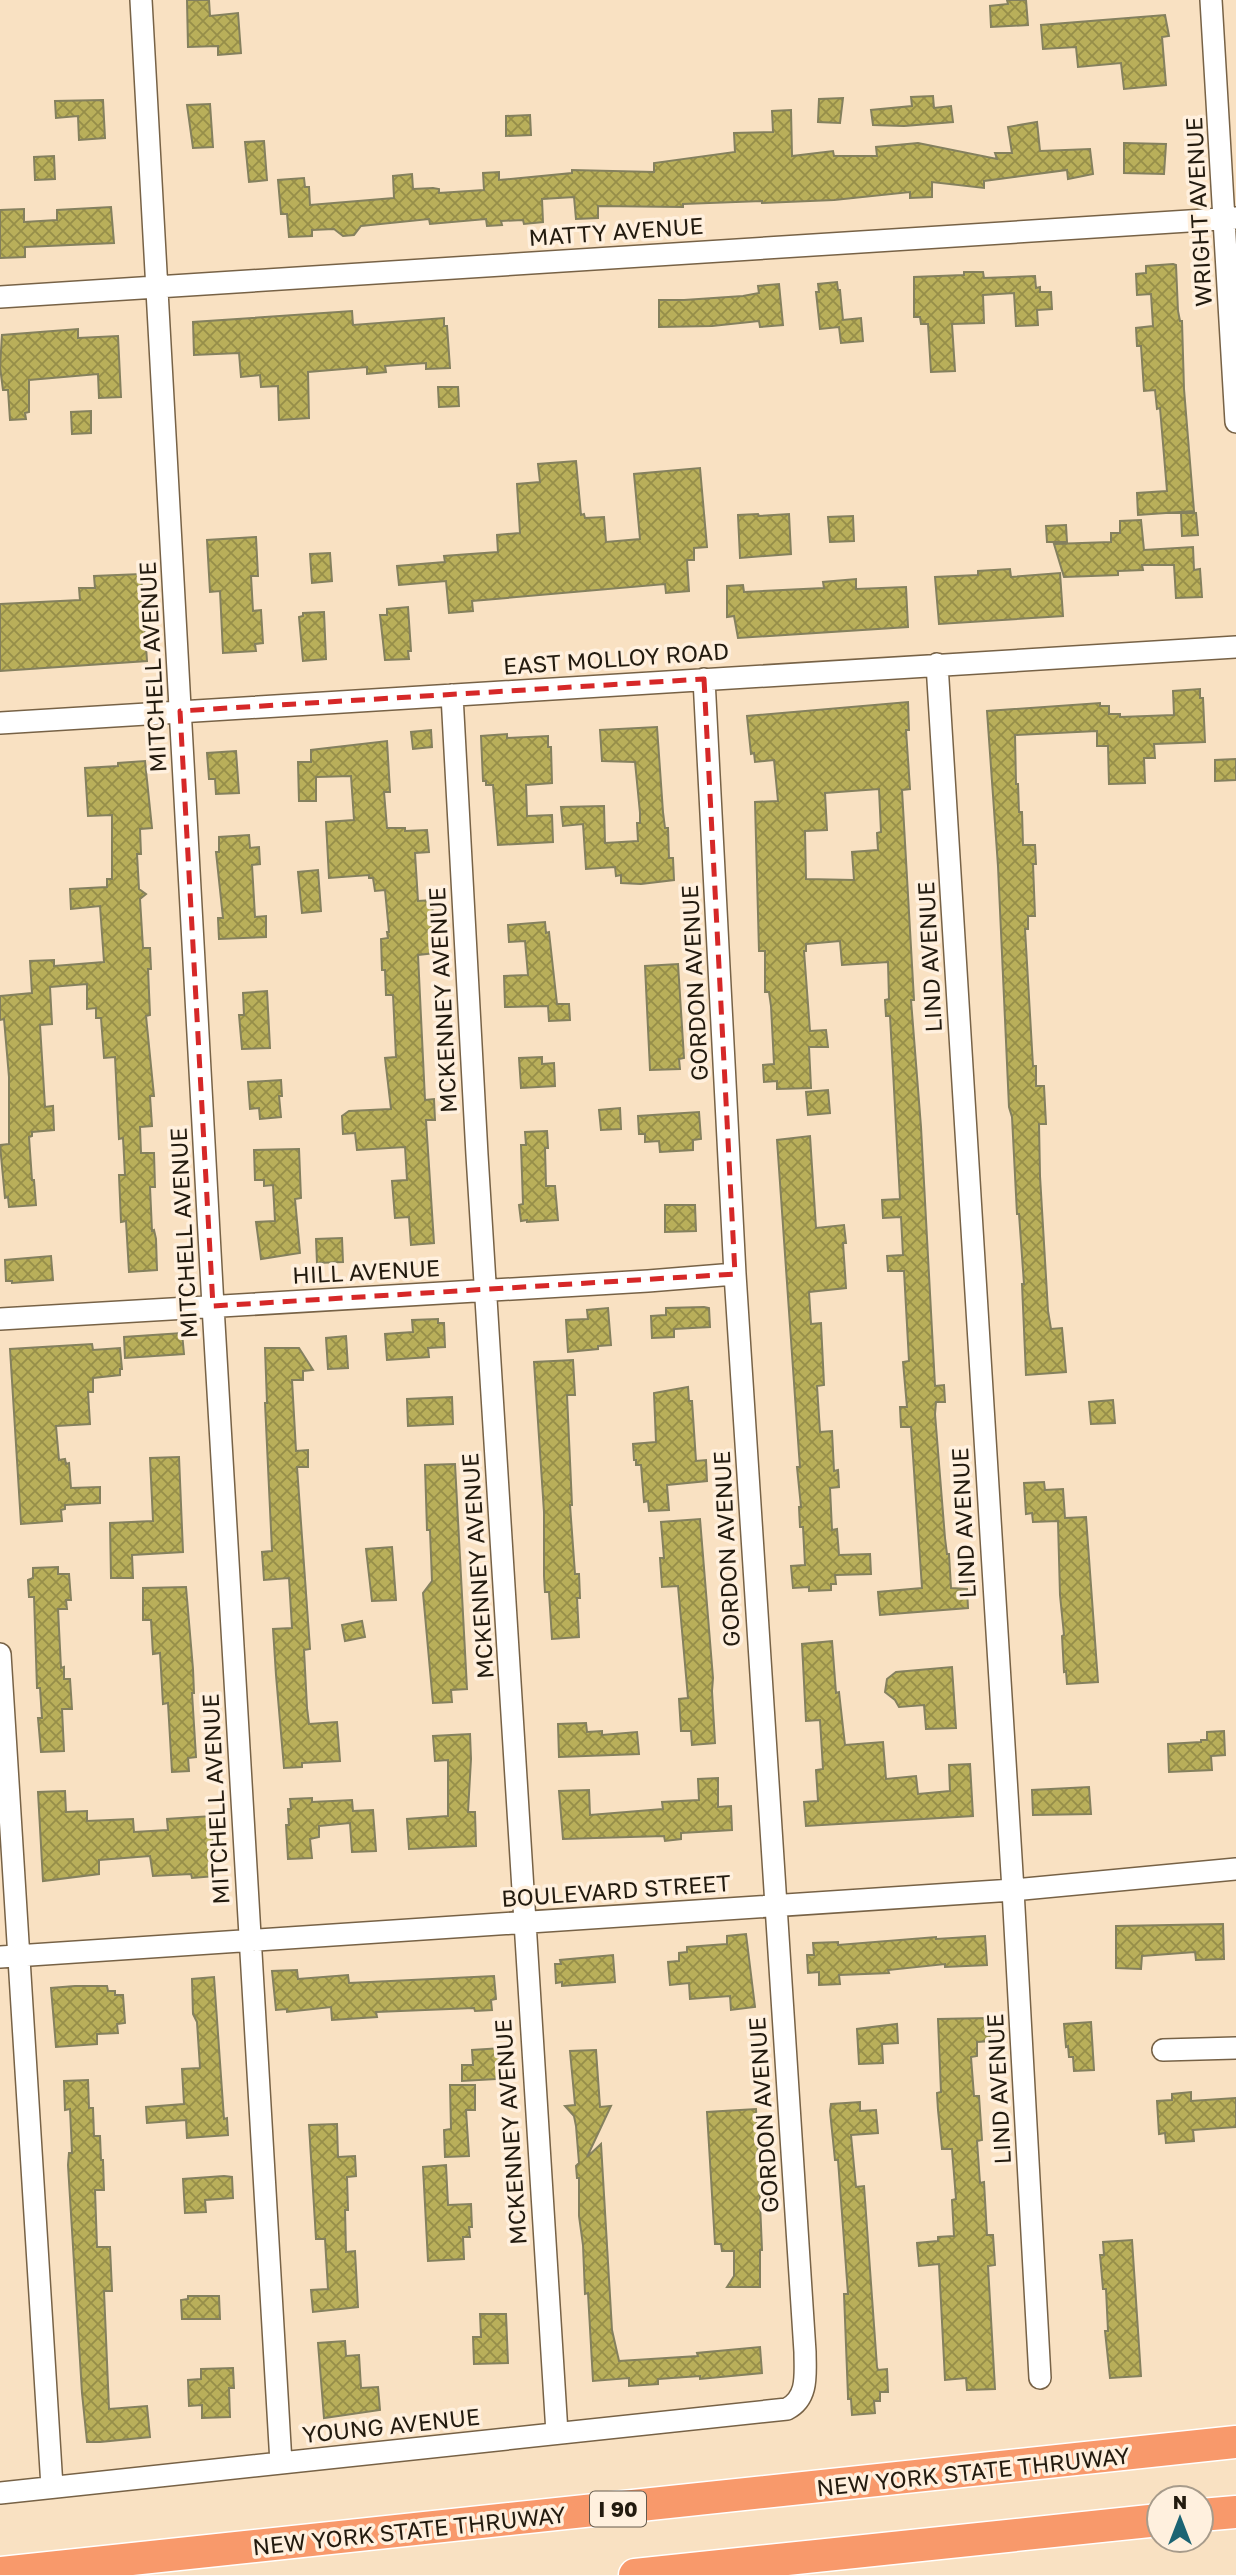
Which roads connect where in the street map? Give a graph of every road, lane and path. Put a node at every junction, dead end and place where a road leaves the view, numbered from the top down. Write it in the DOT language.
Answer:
graph roads {
  1 [pos="141,0"];
  2 [pos="1211,0"];
  3 [pos="1231,218"];
  4 [pos="159,286"];
  5 [pos="0,297"];
  6 [pos="1236,422"];
  7 [pos="1236,646"];
  8 [pos="937,664"];
  9 [pos="704,678"];
  10 [pos="452,695"];
  11 [pos="180,711"];
  12 [pos="0,723"];
  13 [pos="735,1274"];
  14 [pos="486,1290"];
  15 [pos="213,1306"];
  16 [pos="0,1319"];
  17 [pos="0,1654"];
  18 [pos="1236,1870"];
  19 [pos="1013,1889"];
  20 [pos="776,1905"];
  21 [pos="523,1922"];
  22 [pos="250,1941"];
  23 [pos="9,1957"];
  24 [pos="1236,2048"];
  25 [pos="1163,2050"];
  26 [pos="1040,2378"];
  27 [pos="787,2409"];
  28 [pos="557,2433"];
  29 [pos="1236,2442"];
  30 [pos="281,2463"];
  31 [pos="51,2487"];
  32 [pos="0,2493"];
  33 [pos="1236,2512"];
  34 [pos="1215,2514"];
  35 [pos="1145,2521"];
  36 [pos="0,2573"];
  37 [pos="635,2575"];
  1 -- 4 [label="street, MITCHELL AVENUE"];
  2 -- 3 [label="street, WRIGHT AVENUE"];
  3 -- 4 [label="street, MATTY AVENUE"];
  3 -- 6 [label="street, WRIGHT AVENUE"];
  4 -- 5 [label="street, MATTY AVENUE"];
  4 -- 11 [label="street, MITCHELL AVENUE"];
  7 -- 8 [label="street, EAST MOLLOY ROAD"];
  8 -- 9 [label="street, EAST MOLLOY ROAD"];
  8 -- 19 [label="street, LIND AVENUE"];
  9 -- 10 [label="street, EAST MOLLOY ROAD"];
  9 -- 13 [label="street, GORDON AVENUE"];
  10 -- 11 [label="street, EAST MOLLOY ROAD"];
  10 -- 14 [label="street, MCKENNEY AVENUE"];
  11 -- 12 [label="street, EAST MOLLOY ROAD"];
  11 -- 15 [label="street, MITCHELL AVENUE"];
  13 -- 14 [label="street, HILL AVENUE"];
  13 -- 20 [label="street, GORDON AVENUE"];
  14 -- 15 [label="street, HILL AVENUE"];
  14 -- 21 [label="street, MCKENNEY AVENUE"];
  15 -- 16 [label="street, HILL AVENUE"];
  15 -- 22 [label="street, MITCHELL AVENUE"];
  17 -- 23 [label="street"];
  18 -- 19 [label="street, BOULEVARD STREET"];
  19 -- 20 [label="street, BOULEVARD STREET"];
  19 -- 26 [label="street, LIND AVENUE"];
  20 -- 21 [label="street, BOULEVARD STREET"];
  20 -- 27 [label="street, GORDON AVENUE"];
  21 -- 22 [label="street, BOULEVARD STREET"];
  21 -- 28 [label="street, MCKENNEY AVENUE"];
  22 -- 23 [label="street, BOULEVARD STREET"];
  22 -- 30 [label="street, MITCHELL AVENUE"];
  23 -- 31 [label="street"];
  24 -- 25 [label="street"];
  27 -- 28 [label="street, YOUNG AVENUE"];
  28 -- 30 [label="street, YOUNG AVENUE"];
  29 -- 36 [label="highway, NEW YORK STATE THRUWAY / I 90"];
  30 -- 31 [label="street, YOUNG AVENUE"];
  31 -- 32 [label="street, YOUNG AVENUE"];
  33 -- 34 [label="highway"];
  35 -- 37 [label="highway"];
}
